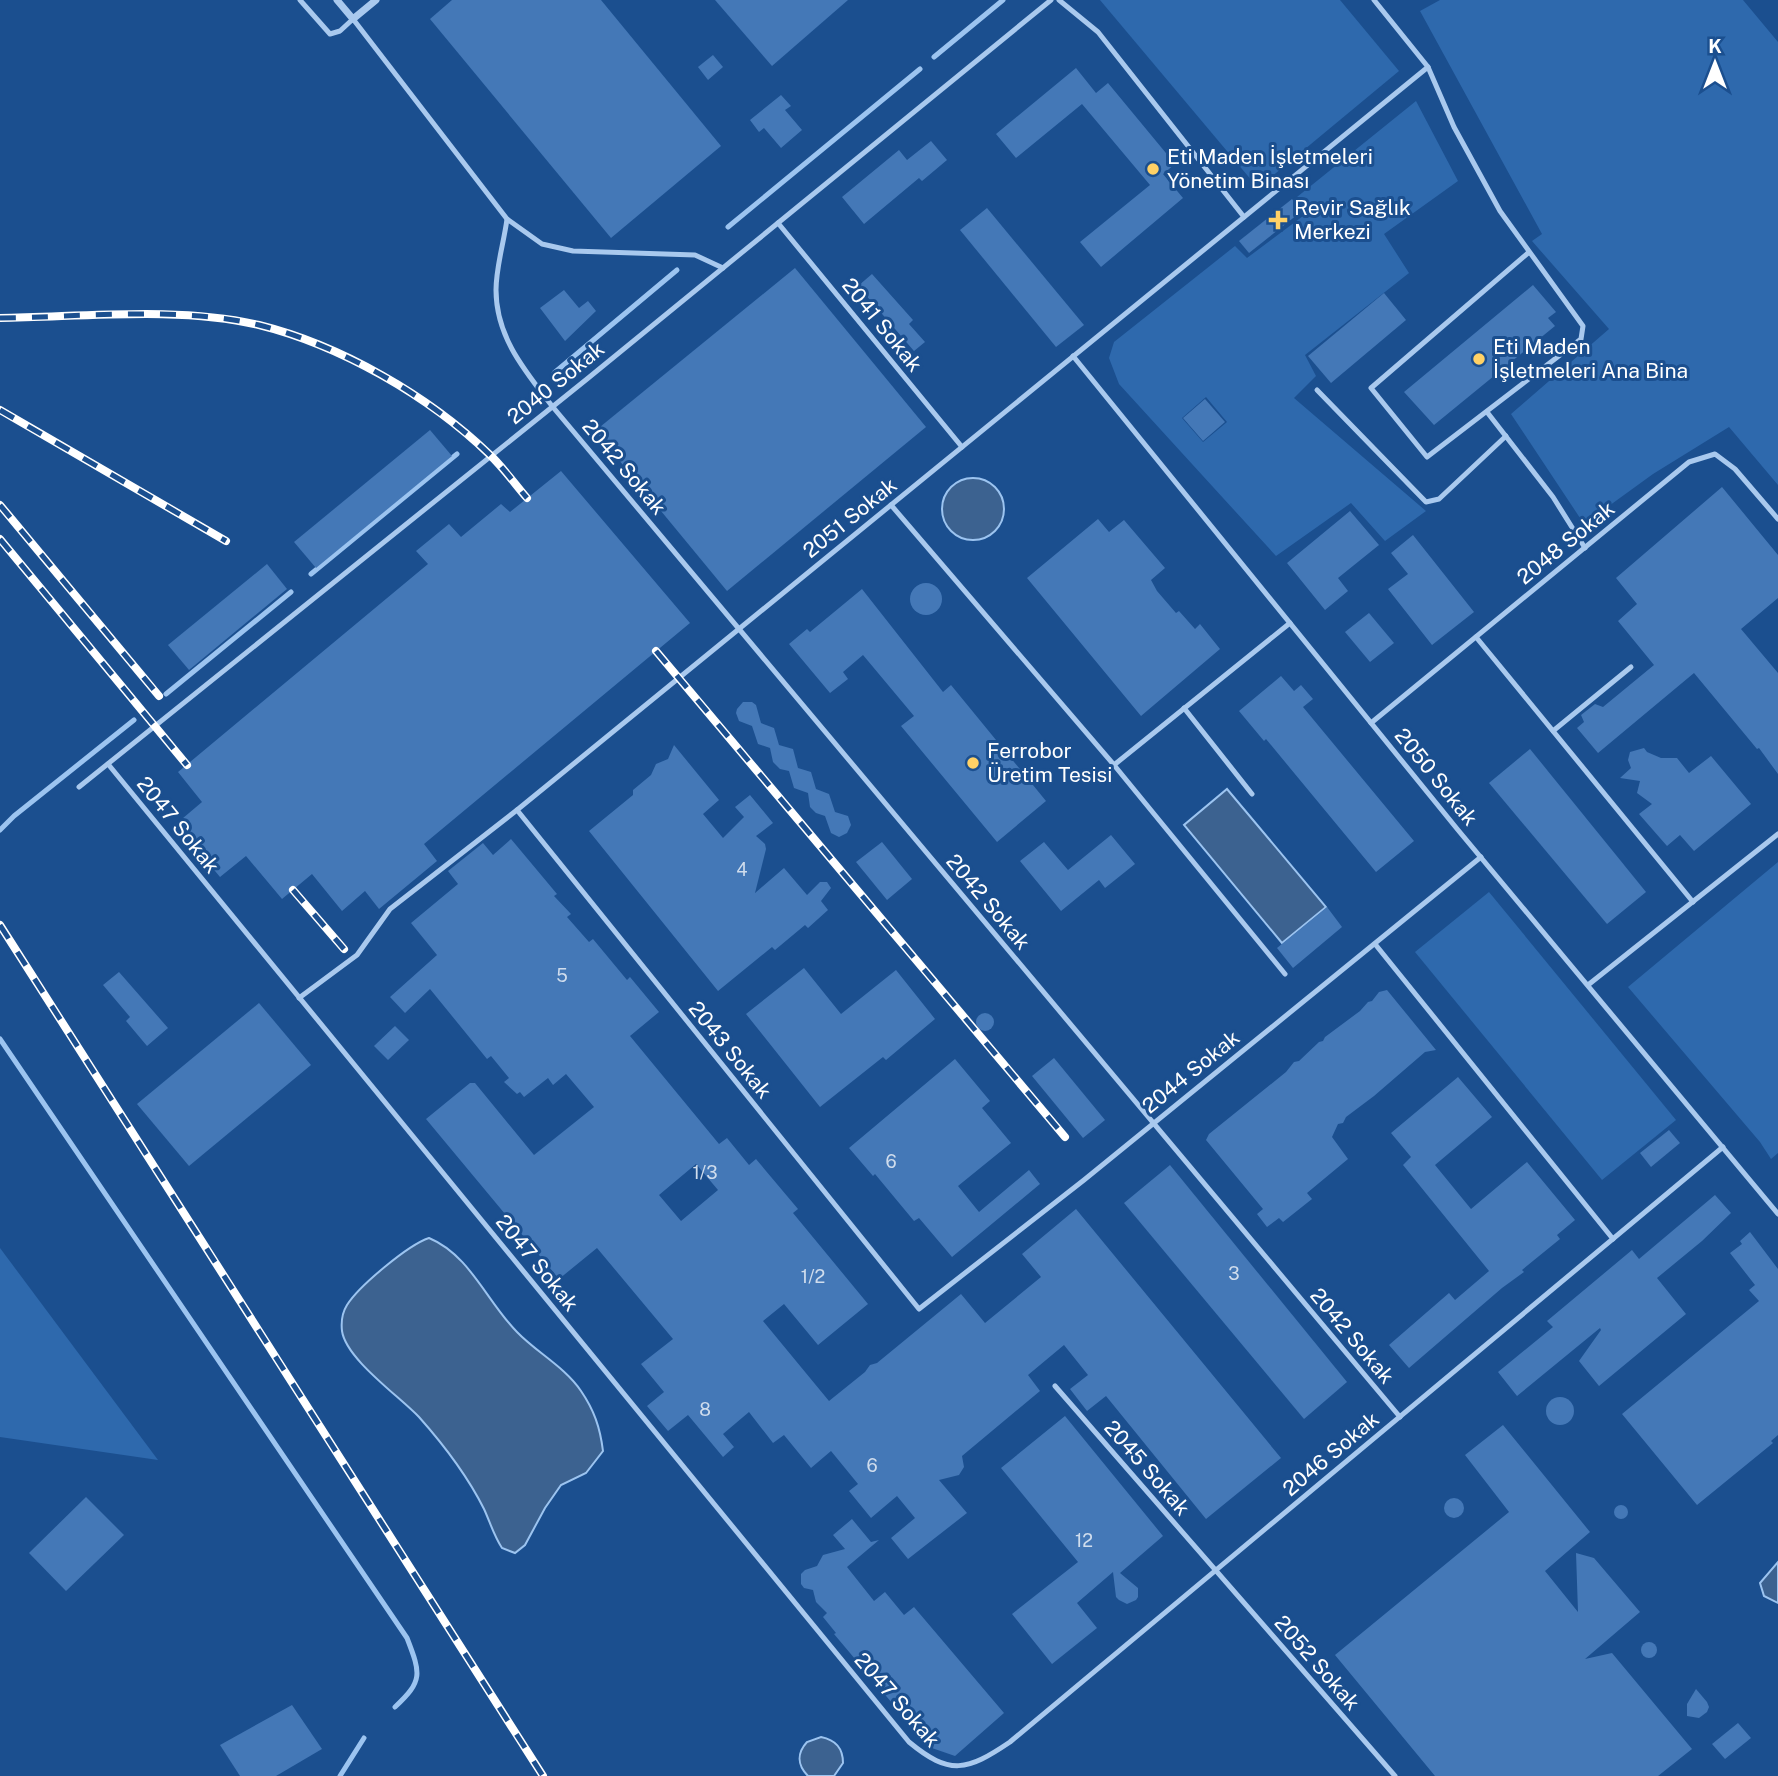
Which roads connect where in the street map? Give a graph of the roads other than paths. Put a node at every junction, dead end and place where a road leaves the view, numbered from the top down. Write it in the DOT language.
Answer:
graph roads {
  1 [pos="300,0"];
  2 [pos="337,0"];
  3 [pos="376,0"];
  4 [pos="1051,0"];
  5 [pos="1059,0"];
  6 [pos="1374,0"];
  7 [pos="353,19"];
  8 [pos="1428,66"];
  9 [pos="1244,217"];
  10 [pos="507,219"];
  11 [pos="778,223"];
  12 [pos="1528,253"];
  13 [pos="723,268"];
  14 [pos="1073,356"];
  15 [pos="1317,390"];
  16 [pos="552,406"];
  17 [pos="1487,412"];
  18 [pos="1506,436"];
  19 [pos="962,447"];
  20 [pos="891,505"];
  21 [pos="1778,519"];
  22 [pos="1586,548"];
  23 [pos="1290,623"];
  24 [pos="739,629"];
  25 [pos="1476,638"];
  26 [pos="1631,667"];
  27 [pos="1184,708"];
  28 [pos="1371,723"];
  29 [pos="1553,731"];
  30 [pos="108,764"];
  31 [pos="1114,765"];
  32 [pos="79,787"];
  33 [pos="1252,794"];
  34 [pos="517,810"];
  35 [pos="1778,834"];
  36 [pos="1481,857"];
  37 [pos="1693,902"];
  38 [pos="1375,944"];
  39 [pos="1285,975"];
  40 [pos="1588,985"];
  41 [pos="299,998"];
  42 [pos="1154,1124"];
  43 [pos="1723,1147"];
  44 [pos="1778,1214"];
  45 [pos="1613,1239"];
  46 [pos="919,1309"];
  47 [pos="1055,1386"];
  48 [pos="1399,1417"];
  49 [pos="1215,1570"];
  50 [pos="952,1769"];
  51 [pos="1395,1776"];
  1 -- 7 [label="lane"];
  2 -- 7 [label="street"];
  3 -- 7 [label="street"];
  4 -- 11 [label="lane, 2040 Sokak"];
  5 -- 9 [label="lane"];
  6 -- 8 [label="lane"];
  7 -- 10 [label="lane"];
  8 -- 9 [label="lane, 2051 Sokak"];
  8 -- 12 [label="lane"];
  9 -- 14 [label="lane, 2051 Sokak"];
  10 -- 13 [label="lane"];
  10 -- 16 [label="lane, 2042 Sokak"];
  11 -- 13 [label="lane, 2040 Sokak"];
  11 -- 19 [label="lane, 2041 Sokak"];
  12 -- 17 [label="lane"];
  12 -- 17 [label="lane"];
  13 -- 16 [label="lane, 2040 Sokak"];
  14 -- 19 [label="lane, 2051 Sokak"];
  14 -- 23 [label="lane, 2050 Sokak"];
  15 -- 18 [label="lane"];
  16 -- 24 [label="lane, 2042 Sokak"];
  16 -- 30 [label="lane, 2040 Sokak"];
  17 -- 18 [label="lane"];
  18 -- 22 [label="lane"];
  19 -- 20 [label="lane, 2051 Sokak"];
  20 -- 24 [label="lane, 2051 Sokak"];
  20 -- 31 [label="lane"];
  21 -- 22 [label="lane, 2048 Sokak"];
  22 -- 25 [label="lane, 2048 Sokak"];
  23 -- 27 [label="lane"];
  23 -- 28 [label="lane, 2050 Sokak"];
  24 -- 34 [label="lane, 2051 Sokak"];
  24 -- 42 [label="lane, 2042 Sokak"];
  25 -- 28 [label="lane, 2048 Sokak"];
  25 -- 29 [label="lane"];
  26 -- 29 [label="lane"];
  27 -- 31 [label="lane"];
  27 -- 33 [label="lane"];
  28 -- 36 [label="lane, 2050 Sokak"];
  29 -- 37 [label="lane"];
  30 -- 32 [label="lane, 2040 Sokak"];
  30 -- 41 [label="lane, 2047 Sokak"];
  31 -- 39 [label="lane"];
  34 -- 41 [label="lane, 2051 Sokak"];
  34 -- 46 [label="lane, 2043 Sokak"];
  35 -- 37 [label="lane"];
  36 -- 38 [label="lane, 2044 Sokak"];
  36 -- 40 [label="lane, 2050 Sokak"];
  37 -- 40 [label="lane"];
  38 -- 42 [label="lane, 2044 Sokak"];
  38 -- 45 [label="lane"];
  40 -- 43 [label="lane, 2050 Sokak"];
  41 -- 50 [label="lane, 2047 Sokak"];
  42 -- 46 [label="lane, 2044 Sokak"];
  42 -- 48 [label="lane, 2042 Sokak"];
  43 -- 44 [label="lane, 2050 Sokak"];
  43 -- 45 [label="lane, 2046 Sokak"];
  45 -- 48 [label="lane, 2046 Sokak"];
  47 -- 49 [label="lane, 2045 Sokak"];
  48 -- 49 [label="lane, 2046 Sokak"];
  49 -- 50 [label="lane, 2046 Sokak"];
  49 -- 51 [label="lane, 2052 Sokak"];
}
